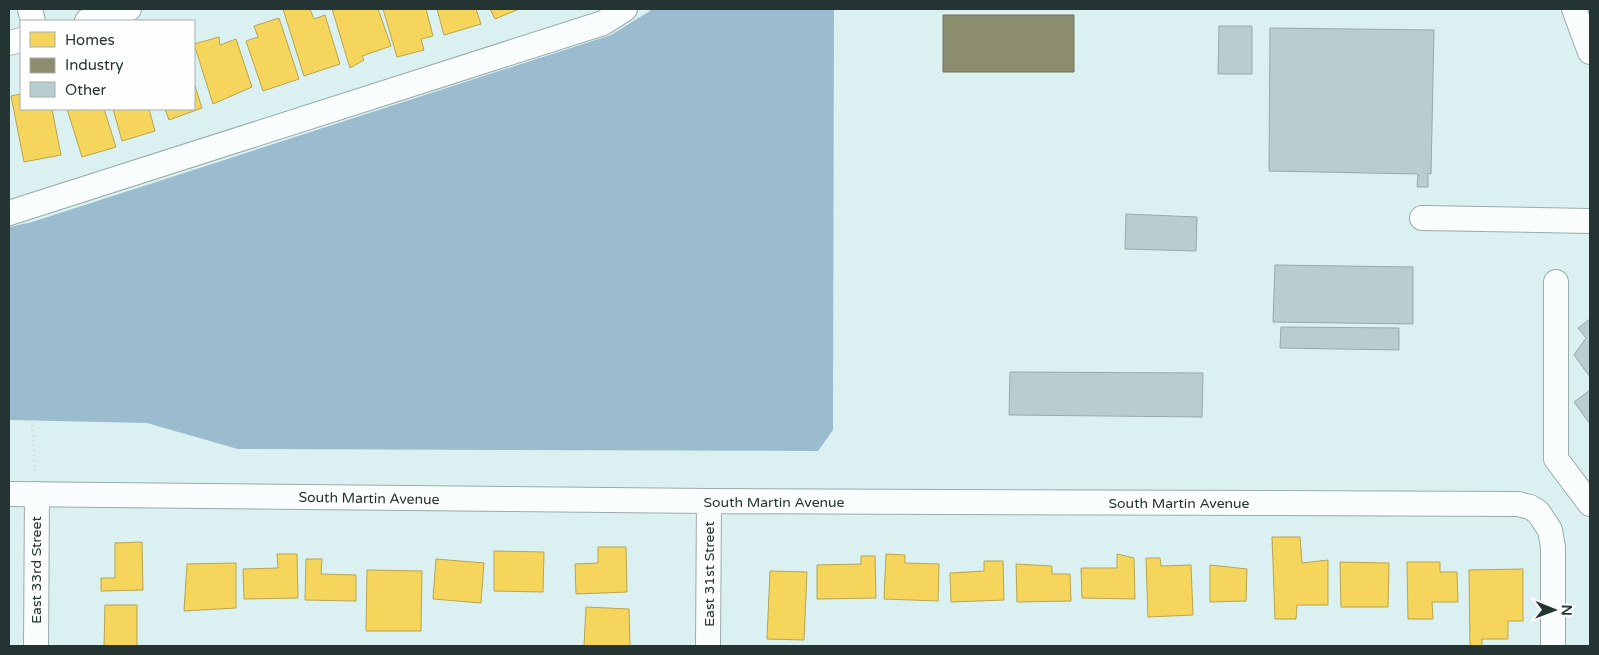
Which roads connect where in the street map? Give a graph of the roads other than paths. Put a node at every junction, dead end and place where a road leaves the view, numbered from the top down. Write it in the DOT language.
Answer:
graph roads {
  1 [pos="129,9"];
  2 [pos="624,9"];
  3 [pos="1579,10"];
  4 [pos="90,20"];
  5 [pos="1590,52"];
  6 [pos="9,213"];
  7 [pos="1422,218"];
  8 [pos="1590,220"];
  9 [pos="1556,282"];
  10 [pos="9,494"];
  11 [pos="36,494"];
  12 [pos="709,502"];
  13 [pos="1590,504"];
  14 [pos="36,646"];
  15 [pos="708,646"];
  16 [pos="1553,646"];
  1 -- 4 [label="street"];
  2 -- 6 [label="street"];
  3 -- 5 [label="street"];
  7 -- 8 [label="street"];
  9 -- 13 [label="street"];
  10 -- 11 [label="street, South Martin Avenue"];
  11 -- 12 [label="street, South Martin Avenue"];
  11 -- 14 [label="street, East 33rd Street"];
  12 -- 15 [label="street, East 31st Street"];
  12 -- 16 [label="street, South Martin Avenue"];
}
